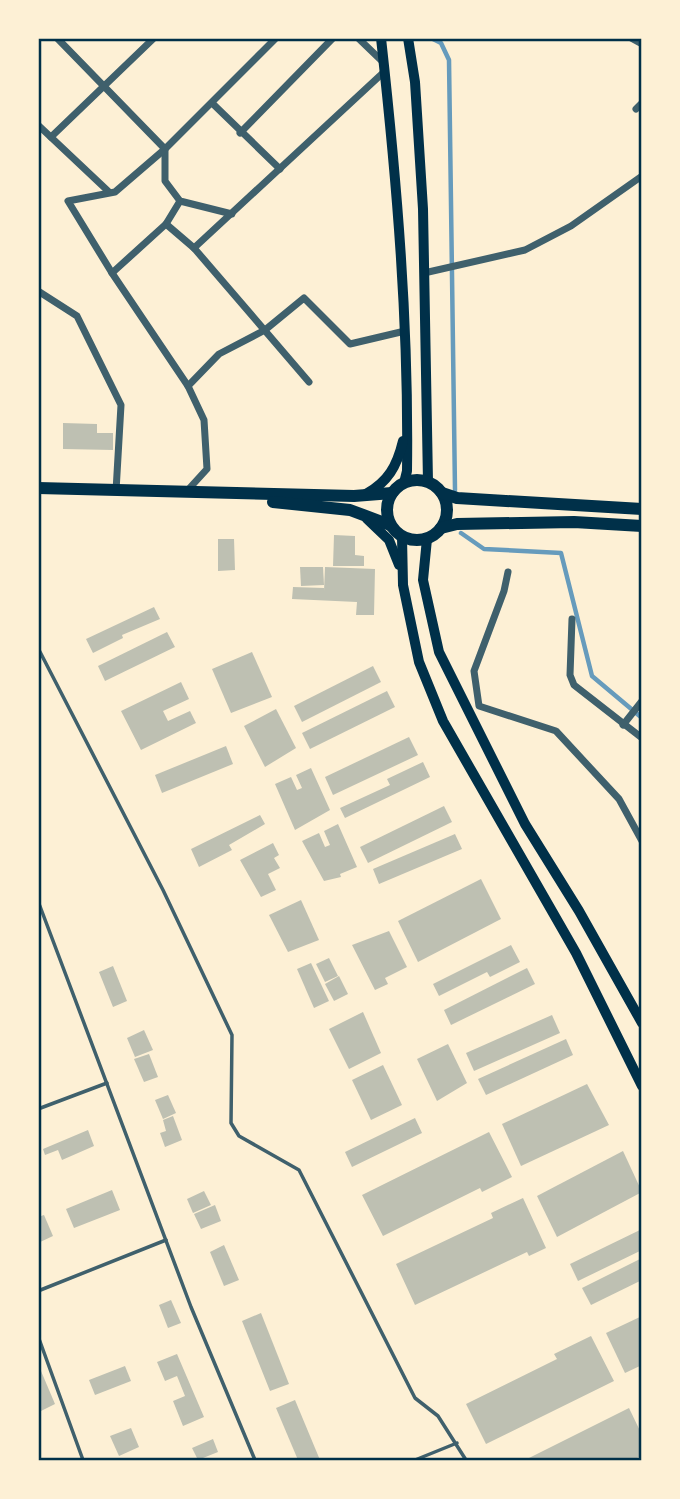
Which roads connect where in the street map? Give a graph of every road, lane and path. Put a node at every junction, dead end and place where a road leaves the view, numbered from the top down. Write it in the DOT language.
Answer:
graph roads {
  1 [pos="57,38"];
  2 [pos="276,38"];
  3 [pos="334,38"];
  4 [pos="358,38"];
  5 [pos="631,38"];
  6 [pos="151,39"];
  7 [pos="381,40"];
  8 [pos="408,40"];
  9 [pos="642,44"];
  10 [pos="385,67"];
  11 [pos="104,87"];
  12 [pos="212,103"];
  13 [pos="38,125"];
  14 [pos="240,133"];
  15 [pos="51,137"];
  16 [pos="165,149"];
  17 [pos="280,169"];
  18 [pos="642,176"];
  19 [pos="108,191"];
  20 [pos="180,201"];
  21 [pos="232,214"];
  22 [pos="166,224"];
  23 [pos="194,248"];
  24 [pos="112,273"];
  25 [pos="424,273"];
  26 [pos="38,291"];
  27 [pos="265,330"];
  28 [pos="405,331"];
  29 [pos="309,382"];
  30 [pos="188,386"];
  31 [pos="408,420"];
  32 [pos="428,482"];
  33 [pos="404,483"];
  34 [pos="38,488"];
  35 [pos="116,491"];
  36 [pos="186,493"];
  37 [pos="392,493"];
  38 [pos="442,494"];
  39 [pos="363,495"];
  40 [pos="642,509"];
  41 [pos="350,510"];
  42 [pos="390,525"];
  43 [pos="642,526"];
  44 [pos="441,528"];
  45 [pos="402,537"];
  46 [pos="427,539"];
  47 [pos="508,572"];
  48 [pos="403,584"];
  49 [pos="572,619"];
  50 [pos="38,648"];
  51 [pos="640,704"];
  52 [pos="623,725"];
  53 [pos="642,738"];
  54 [pos="642,841"];
  55 [pos="38,901"];
  56 [pos="642,1023"];
  57 [pos="107,1083"];
  58 [pos="642,1086"];
  59 [pos="38,1109"];
  60 [pos="166,1240"];
  61 [pos="38,1291"];
  62 [pos="38,1336"];
  63 [pos="457,1443"];
  64 [pos="83,1461"];
  65 [pos="255,1461"];
  66 [pos="415,1461"];
  67 [pos="466,1461"];
  1 -- 11 [label="street"];
  2 -- 12 [label="street"];
  3 -- 14 [label="street"];
  4 -- 10 [label="street"];
  5 -- 9 [label="street"];
  6 -- 11 [label="street"];
  7 -- 10 [label="main road"];
  8 -- 25 [label="main road"];
  10 -- 17 [label="street"];
  10 -- 28 [label="main road"];
  11 -- 15 [label="street"];
  11 -- 16 [label="street"];
  12 -- 14 [label="street"];
  12 -- 16 [label="street"];
  13 -- 15 [label="street"];
  14 -- 17 [label="street"];
  15 -- 19 [label="street"];
  16 -- 19 [label="street"];
  16 -- 20 [label="street"];
  17 -- 21 [label="street"];
  18 -- 25 [label="street"];
  19 -- 24 [label="street"];
  20 -- 21 [label="street"];
  20 -- 22 [label="street"];
  21 -- 23 [label="street"];
  22 -- 23 [label="street"];
  22 -- 24 [label="street"];
  23 -- 27 [label="street"];
  24 -- 30 [label="street"];
  25 -- 32 [label="main road"];
  26 -- 35 [label="street"];
  27 -- 28 [label="street"];
  27 -- 29 [label="street"];
  27 -- 30 [label="street"];
  28 -- 31 [label="main road"];
  30 -- 36 [label="street"];
  31 -- 33 [label="main road"];
  31 -- 39 [label="main road"];
  32 -- 33 [label="highway"];
  32 -- 38 [label="highway"];
  33 -- 37 [label="highway"];
  34 -- 35 [label="highway"];
  35 -- 36 [label="highway"];
  36 -- 39 [label="highway"];
  36 -- 41 [label="highway"];
  37 -- 39 [label="highway"];
  37 -- 42 [label="highway"];
  38 -- 40 [label="highway"];
  38 -- 44 [label="highway"];
  41 -- 42 [label="highway"];
  41 -- 48 [label="main road"];
  42 -- 45 [label="highway"];
  43 -- 44 [label="highway"];
  44 -- 46 [label="highway"];
  45 -- 46 [label="highway"];
  45 -- 48 [label="main road"];
  46 -- 56 [label="main road"];
  47 -- 54 [label="street"];
  48 -- 58 [label="main road"];
  49 -- 52 [label="street"];
  50 -- 63 [label="lane"];
  51 -- 52 [label="street"];
  52 -- 53 [label="street"];
  55 -- 57 [label="lane"];
  57 -- 59 [label="lane"];
  57 -- 60 [label="lane"];
  60 -- 61 [label="lane"];
  60 -- 65 [label="lane"];
  62 -- 64 [label="lane"];
  63 -- 66 [label="lane"];
  63 -- 67 [label="lane"];
}
